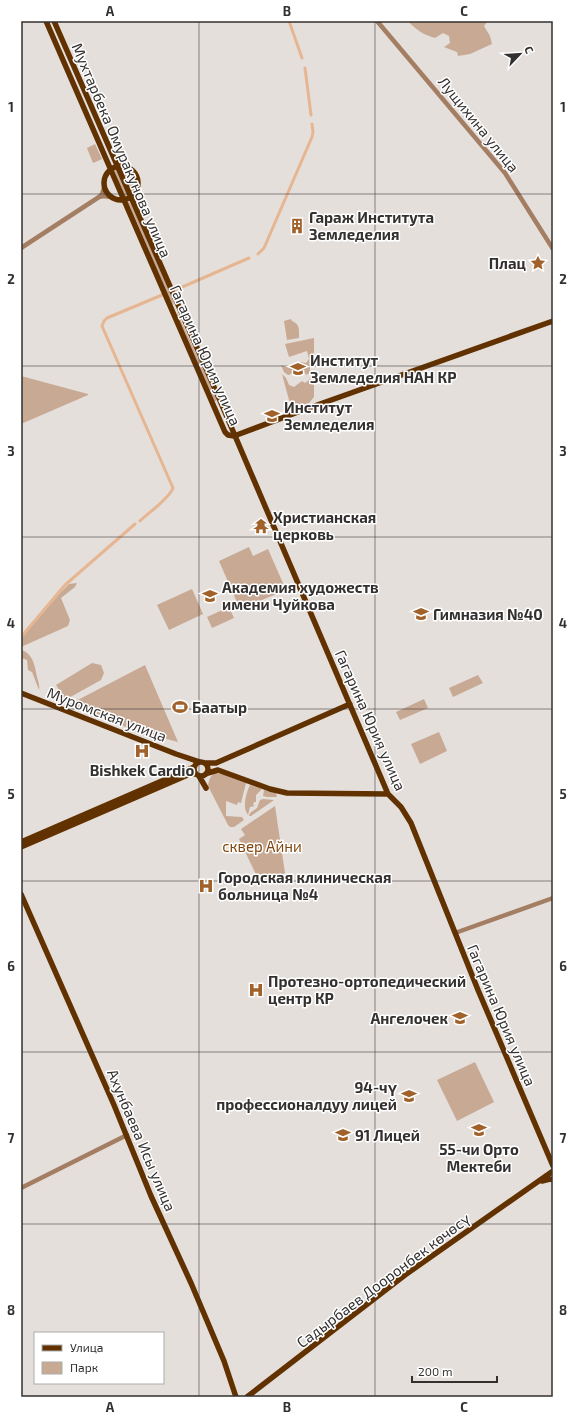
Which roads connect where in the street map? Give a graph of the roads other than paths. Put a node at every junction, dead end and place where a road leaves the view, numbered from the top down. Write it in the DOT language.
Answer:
graph roads {
  1 [pos="46,21"];
  2 [pos="54,21"];
  3 [pos="377,21"];
  4 [pos="116,166"];
  5 [pos="111,169"];
  6 [pos="104,188"];
  7 [pos="99,197"];
  8 [pos="110,197"];
  9 [pos="130,198"];
  10 [pos="124,200"];
  11 [pos="21,248"];
  12 [pos="553,249"];
  13 [pos="159,279"];
  14 [pos="170,288"];
  15 [pos="553,321"];
  16 [pos="221,403"];
  17 [pos="214,407"];
  18 [pos="234,436"];
  19 [pos="21,693"];
  20 [pos="350,704"];
  21 [pos="185,757"];
  22 [pos="203,762"];
  23 [pos="216,763"];
  24 [pos="194,767"];
  25 [pos="218,770"];
  26 [pos="207,774"];
  27 [pos="197,775"];
  28 [pos="388,794"];
  29 [pos="21,842"];
  30 [pos="21,847"];
  31 [pos="21,894"];
  32 [pos="553,898"];
  33 [pos="455,933"];
  34 [pos="127,1135"];
  35 [pos="553,1166"];
  36 [pos="553,1171"];
  37 [pos="553,1180"];
  38 [pos="536,1184"];
  39 [pos="21,1188"];
  40 [pos="236,1397"];
  41 [pos="247,1397"];
  1 -- 5 [label="main road, Мухтарбека Омуракунова улица"];
  2 -- 4 [label="main road, Мухтарбека Омуракунова улица"];
  3 -- 12 [label="street, Лущихина улица"];
  4 -- 5 [label="main road"];
  4 -- 9 [label="main road, Мухтарбека Омуракунова улица"];
  4 -- 9 [label="main road"];
  5 -- 6 [label="main road"];
  5 -- 10 [label="main road, Мухтарбека Омуракунова улица"];
  6 -- 7 [label="street"];
  6 -- 8 [label="main road"];
  7 -- 8 [label="street"];
  7 -- 11 [label="street"];
  8 -- 10 [label="main road"];
  9 -- 10 [label="main road"];
  9 -- 14 [label="main road, Мухтарбека Омуракунова улица"];
  10 -- 13 [label="main road, Мухтарбека Омуракунова улица"];
  13 -- 17 [label="main road, Гагарина Юрия улица"];
  14 -- 16 [label="main road, Гагарина Юрия улица"];
  15 -- 18 [label="main road"];
  16 -- 17 [label="main road"];
  16 -- 18 [label="main road, Гагарина Юрия улица"];
  17 -- 18 [label="main road, Гагарина Юрия улица"];
  18 -- 20 [label="main road, Гагарина Юрия улица"];
  19 -- 21 [label="main road, Муромская улица"];
  20 -- 23 [label="main road"];
  20 -- 28 [label="main road, Гагарина Юрия улица"];
  21 -- 22 [label="main road, Муромская улица"];
  21 -- 24 [label="main road"];
  22 -- 23 [label="main road, Муромская улица"];
  22 -- 24 [label="main road"];
  22 -- 26 [label="main road"];
  23 -- 25 [label="main road"];
  24 -- 27 [label="main road"];
  24 -- 29 [label="main road"];
  25 -- 26 [label="main road"];
  25 -- 28 [label="main road"];
  26 -- 27 [label="main road"];
  26 -- 27 [label="main road"];
  27 -- 30 [label="main road"];
  28 -- 33 [label="main road, Гагарина Юрия улица"];
  31 -- 34 [label="main road, Ахунбаева Исы улица"];
  32 -- 33 [label="street"];
  33 -- 35 [label="main road, Гагарина Юрия улица"];
  34 -- 39 [label="street"];
  34 -- 40 [label="main road, Ахунбаева Исы улица"];
  36 -- 38 [label="main road, Садырбаев Дооронбек көчөсү"];
  37 -- 38 [label="main road"];
  38 -- 41 [label="main road, Садырбаев Дооронбек көчөсү"];
}
